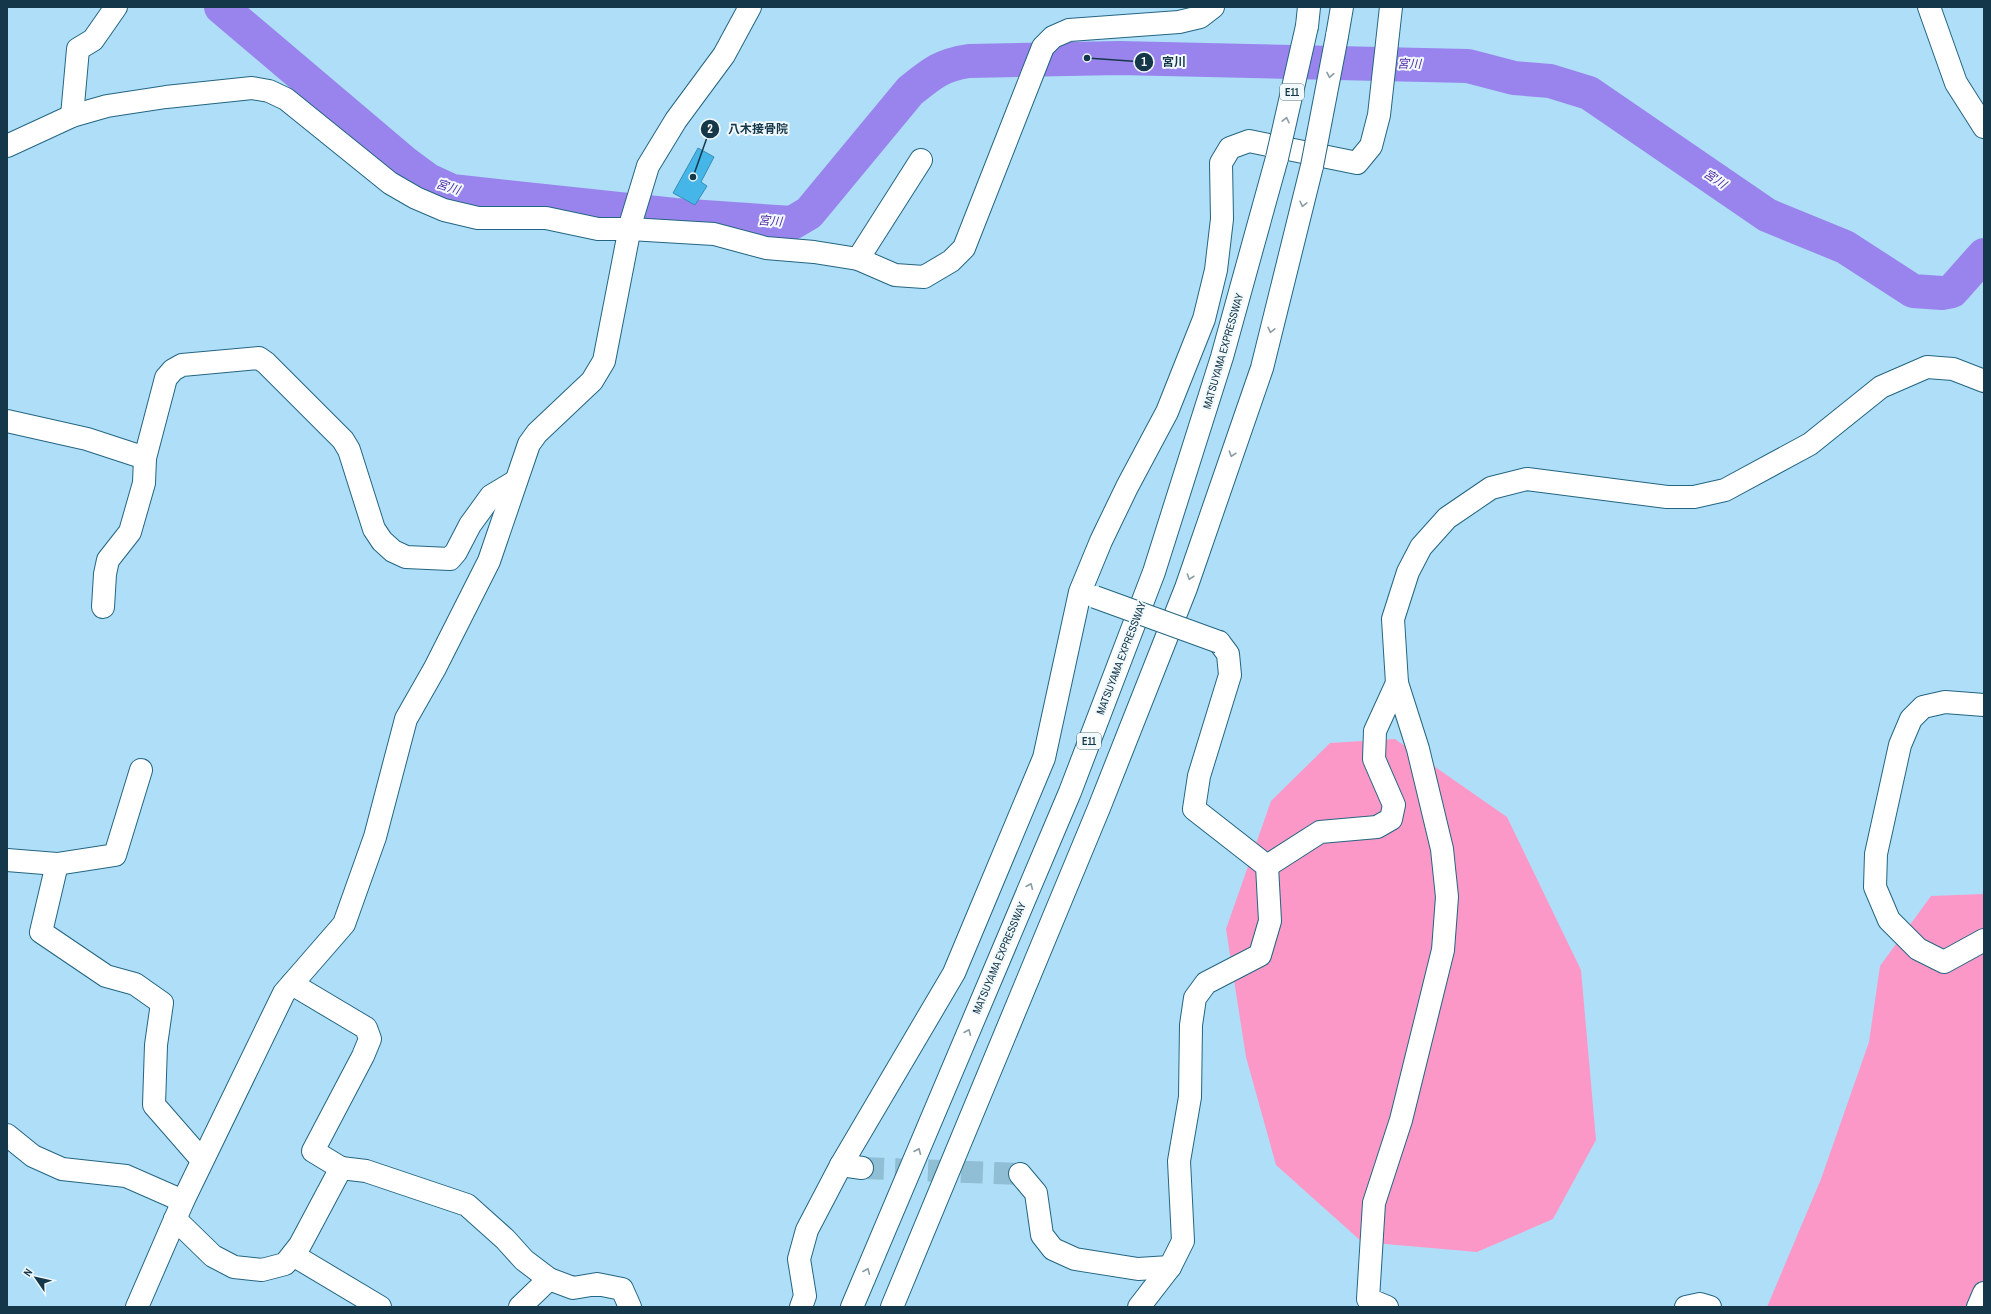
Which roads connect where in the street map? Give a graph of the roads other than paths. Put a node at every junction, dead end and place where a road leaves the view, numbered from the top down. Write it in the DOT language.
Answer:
graph roads {
  1 [pos="116,7"];
  2 [pos="750,7"];
  3 [pos="1213,7"];
  4 [pos="1342,7"];
  5 [pos="1391,7"];
  6 [pos="1929,7"];
  7 [pos="1308,16"];
  8 [pos="72,116"];
  9 [pos="1984,127"];
  10 [pos="7,146"];
  11 [pos="921,160"];
  12 [pos="632,218"];
  13 [pos="858,260"];
  14 [pos="1984,382"];
  15 [pos="7,421"];
  16 [pos="145,458"];
  17 [pos="516,481"];
  18 [pos="1088,595"];
  19 [pos="103,607"];
  20 [pos="1397,683"];
  21 [pos="1984,705"];
  22 [pos="141,770"];
  23 [pos="7,860"];
  24 [pos="57,864"];
  25 [pos="1267,866"];
  26 [pos="1984,940"];
  27 [pos="292,984"];
  28 [pos="7,1135"];
  29 [pos="202,1160"];
  30 [pos="341,1168"];
  31 [pos="1020,1174"];
  32 [pos="179,1210"];
  33 [pos="292,1255"];
  34 [pos="1170,1266"];
  35 [pos="549,1279"];
  36 [pos="1984,1293"];
  37 [pos="137,1307"];
  38 [pos="380,1307"];
  39 [pos="520,1307"];
  40 [pos="630,1307"];
  41 [pos="801,1307"];
  42 [pos="852,1307"];
  43 [pos="892,1307"];
  44 [pos="1139,1307"];
  45 [pos="1387,1307"];
  46 [pos="1686,1307"];
  47 [pos="1710,1307"];
  48 [pos="1978,1307"];
  1 -- 8 [label="main road"];
  2 -- 12 [label="main road"];
  3 -- 13 [label="main road"];
  4 -- 43 [label="main road, one-way, bridge"];
  5 -- 18 [label="main road"];
  6 -- 9 [label="main road"];
  42 -- 7 [label="main road, MATSUYAMA EXPRESSWAY / E11, one-way, bridge"];
  8 -- 10 [label="main road"];
  8 -- 12 [label="main road"];
  11 -- 13 [label="main road"];
  12 -- 13 [label="main road"];
  12 -- 17 [label="main road"];
  14 -- 20 [label="main road"];
  15 -- 16 [label="main road"];
  16 -- 17 [label="main road"];
  16 -- 19 [label="main road"];
  17 -- 27 [label="main road"];
  18 -- 25 [label="main road, bridge"];
  18 -- 41 [label="main road"];
  20 -- 25 [label="main road"];
  20 -- 45 [label="main road"];
  21 -- 26 [label="main road"];
  22 -- 24 [label="main road"];
  23 -- 24 [label="main road"];
  24 -- 29 [label="main road"];
  25 -- 34 [label="main road"];
  27 -- 29 [label="main road"];
  27 -- 30 [label="main road"];
  28 -- 32 [label="main road"];
  29 -- 32 [label="main road"];
  30 -- 33 [label="main road"];
  30 -- 35 [label="main road"];
  31 -- 34 [label="main road"];
  32 -- 33 [label="main road"];
  32 -- 37 [label="main road"];
  33 -- 38 [label="main road"];
  34 -- 44 [label="main road"];
  35 -- 39 [label="main road"];
  35 -- 40 [label="main road"];
  36 -- 48 [label="main road"];
  46 -- 47 [label="main road"];
}
